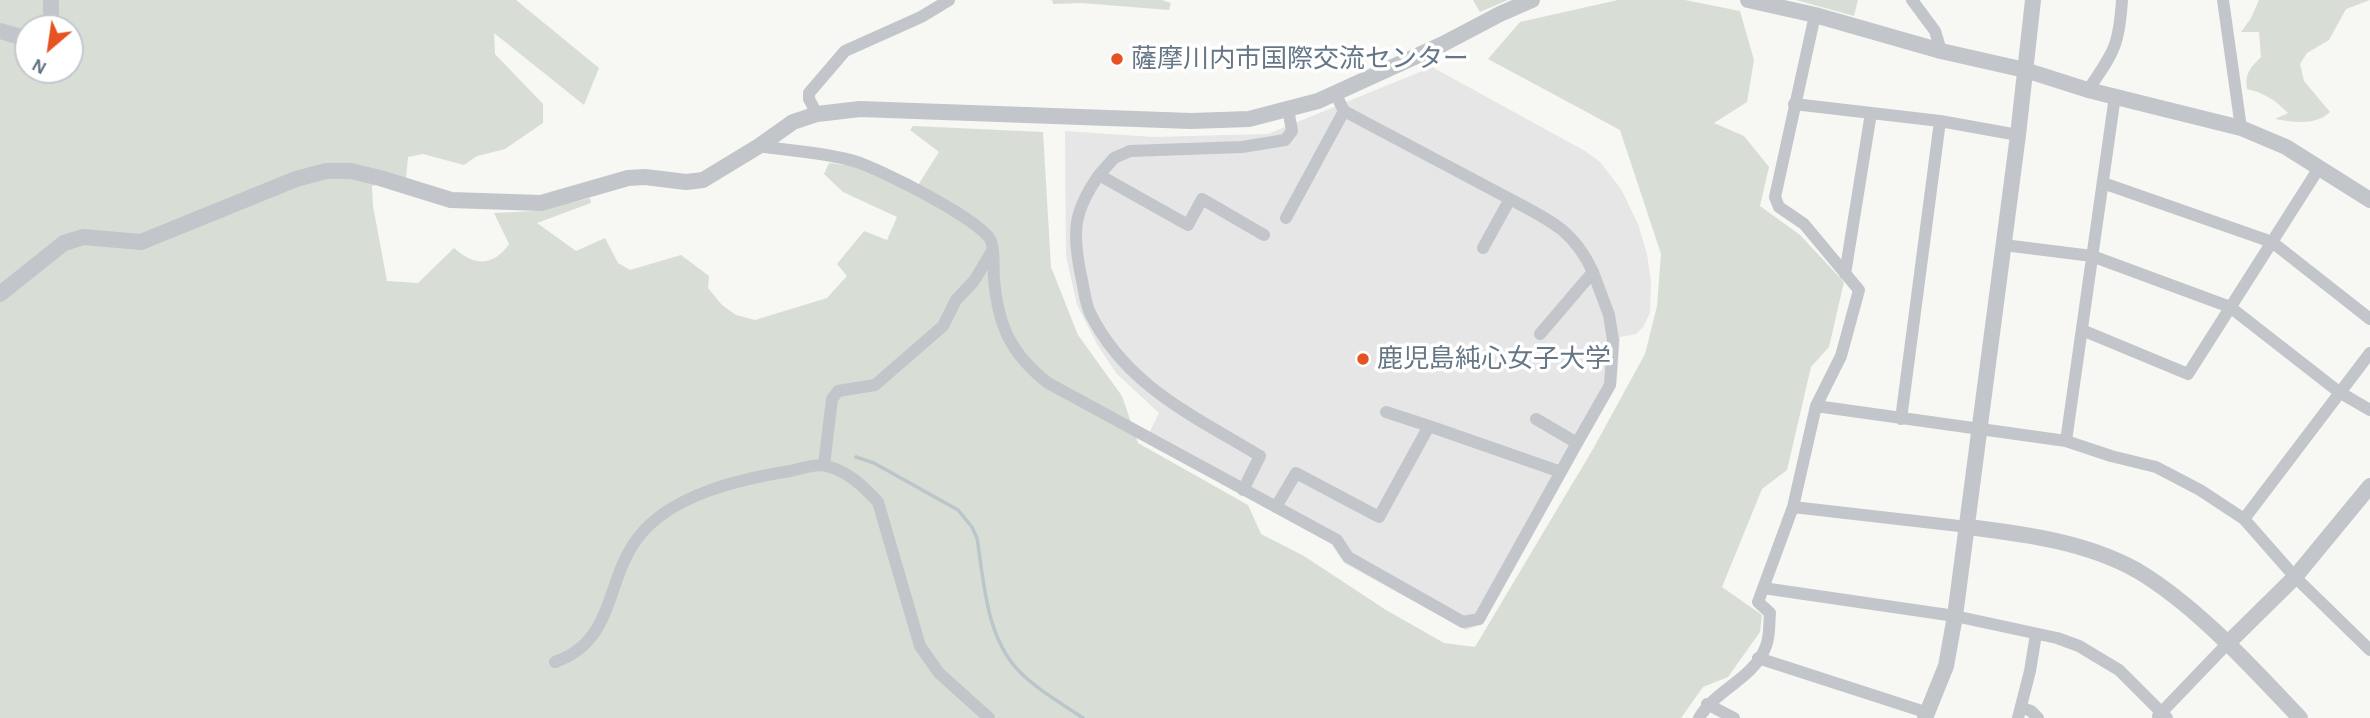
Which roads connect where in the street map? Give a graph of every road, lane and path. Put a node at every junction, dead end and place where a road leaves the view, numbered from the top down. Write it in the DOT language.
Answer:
graph roads {
  1 [pos="949,0"];
  2 [pos="1532,0"];
  3 [pos="1748,0"];
  4 [pos="1912,0"];
  5 [pos="2034,0"];
  6 [pos="2122,0"];
  7 [pos="2223,0"];
  8 [pos="1815,15"];
  9 [pos="1941,51"];
  10 [pos="2025,70"];
  11 [pos="2088,90"];
  12 [pos="1335,93"];
  13 [pos="2115,96"];
  14 [pos="1794,104"];
  15 [pos="1287,109"];
  16 [pos="1345,111"];
  17 [pos="1871,113"];
  18 [pos="817,114"];
  19 [pos="1940,121"];
  20 [pos="2241,128"];
  21 [pos="2018,135"];
  22 [pos="759,146"];
  23 [pos="2319,168"];
  24 [pos="1099,175"];
  25 [pos="2103,183"];
  26 [pos="1510,199"];
  27 [pos="2370,200"];
  28 [pos="1286,218"];
  29 [pos="1264,235"];
  30 [pos="2272,242"];
  31 [pos="2004,245"];
  32 [pos="1483,248"];
  33 [pos="992,251"];
  34 [pos="2092,256"];
  35 [pos="1593,272"];
  36 [pos="1845,274"];
  37 [pos="0,295"];
  38 [pos="2230,307"];
  39 [pos="2370,319"];
  40 [pos="2082,330"];
  41 [pos="1540,334"];
  42 [pos="2370,353"];
  43 [pos="2339,392"];
  44 [pos="1816,406"];
  45 [pos="2370,410"];
  46 [pos="1387,412"];
  47 [pos="1536,419"];
  48 [pos="1900,419"];
  49 [pos="1429,426"];
  50 [pos="1979,430"];
  51 [pos="2066,441"];
  52 [pos="1577,443"];
  53 [pos="824,465"];
  54 [pos="1561,472"];
  55 [pos="2370,486"];
  56 [pos="1243,490"];
  57 [pos="1276,507"];
  58 [pos="1793,507"];
  59 [pos="2244,519"];
  60 [pos="1968,527"];
  61 [pos="2295,577"];
  62 [pos="1763,588"];
  63 [pos="1955,617"];
  64 [pos="2036,635"];
  65 [pos="2228,643"];
  66 [pos="2370,650"];
  67 [pos="1758,658"];
  68 [pos="555,662"];
  69 [pos="1707,704"];
  70 [pos="2021,713"];
  71 [pos="1926,715"];
  72 [pos="2161,716"];
  73 [pos="989,718"];
  74 [pos="1699,718"];
  75 [pos="1734,718"];
  76 [pos="2038,718"];
  77 [pos="2300,718"];
  1 -- 18 [label="street"];
  2 -- 12 [label="street"];
  3 -- 8 [label="street"];
  4 -- 9 [label="street"];
  5 -- 10 [label="street"];
  6 -- 11 [label="street"];
  7 -- 20 [label="street"];
  8 -- 9 [label="street"];
  8 -- 14 [label="street"];
  9 -- 10 [label="street"];
  10 -- 11 [label="street"];
  10 -- 21 [label="street"];
  11 -- 13 [label="street"];
  12 -- 15 [label="street"];
  12 -- 16 [label="street"];
  13 -- 20 [label="street"];
  13 -- 25 [label="street"];
  14 -- 17 [label="street"];
  14 -- 36 [label="street"];
  15 -- 18 [label="street"];
  15 -- 24 [label="street"];
  16 -- 26 [label="street"];
  16 -- 28 [label="street"];
  17 -- 19 [label="street"];
  17 -- 36 [label="street"];
  18 -- 22 [label="street"];
  19 -- 21 [label="street"];
  19 -- 48 [label="street"];
  20 -- 23 [label="street"];
  21 -- 31 [label="street"];
  22 -- 33 [label="street"];
  22 -- 37 [label="street"];
  23 -- 27 [label="street"];
  23 -- 30 [label="street"];
  24 -- 29 [label="street"];
  24 -- 56 [label="street"];
  25 -- 30 [label="street"];
  25 -- 34 [label="street"];
  26 -- 32 [label="street"];
  26 -- 35 [label="street"];
  30 -- 38 [label="street"];
  30 -- 39 [label="street"];
  31 -- 34 [label="street"];
  31 -- 50 [label="street"];
  33 -- 53 [label="street"];
  33 -- 56 [label="street"];
  34 -- 38 [label="street"];
  34 -- 40 [label="street"];
  35 -- 41 [label="street"];
  35 -- 52 [label="street"];
  36 -- 44 [label="street"];
  38 -- 40 [label="street"];
  38 -- 43 [label="street"];
  40 -- 51 [label="street"];
  42 -- 43 [label="street"];
  43 -- 45 [label="street"];
  43 -- 59 [label="street"];
  44 -- 48 [label="street"];
  44 -- 58 [label="street"];
  46 -- 49 [label="street"];
  47 -- 52 [label="street"];
  48 -- 50 [label="street"];
  49 -- 54 [label="street"];
  49 -- 57 [label="street"];
  50 -- 51 [label="street"];
  50 -- 60 [label="street"];
  51 -- 59 [label="street"];
  52 -- 54 [label="street"];
  53 -- 68 [label="street"];
  53 -- 73 [label="street"];
  54 -- 57 [label="street"];
  55 -- 61 [label="street"];
  56 -- 57 [label="street"];
  58 -- 60 [label="street"];
  58 -- 62 [label="street"];
  59 -- 61 [label="street"];
  60 -- 63 [label="street"];
  60 -- 65 [label="street"];
  61 -- 65 [label="street"];
  61 -- 66 [label="street"];
  62 -- 63 [label="street"];
  62 -- 67 [label="street"];
  63 -- 64 [label="street"];
  63 -- 71 [label="street"];
  64 -- 70 [label="street"];
  64 -- 72 [label="street"];
  65 -- 72 [label="street"];
  65 -- 77 [label="street"];
  67 -- 69 [label="street"];
  67 -- 71 [label="street"];
  69 -- 74 [label="street"];
  69 -- 75 [label="street"];
  70 -- 76 [label="street"];
}
